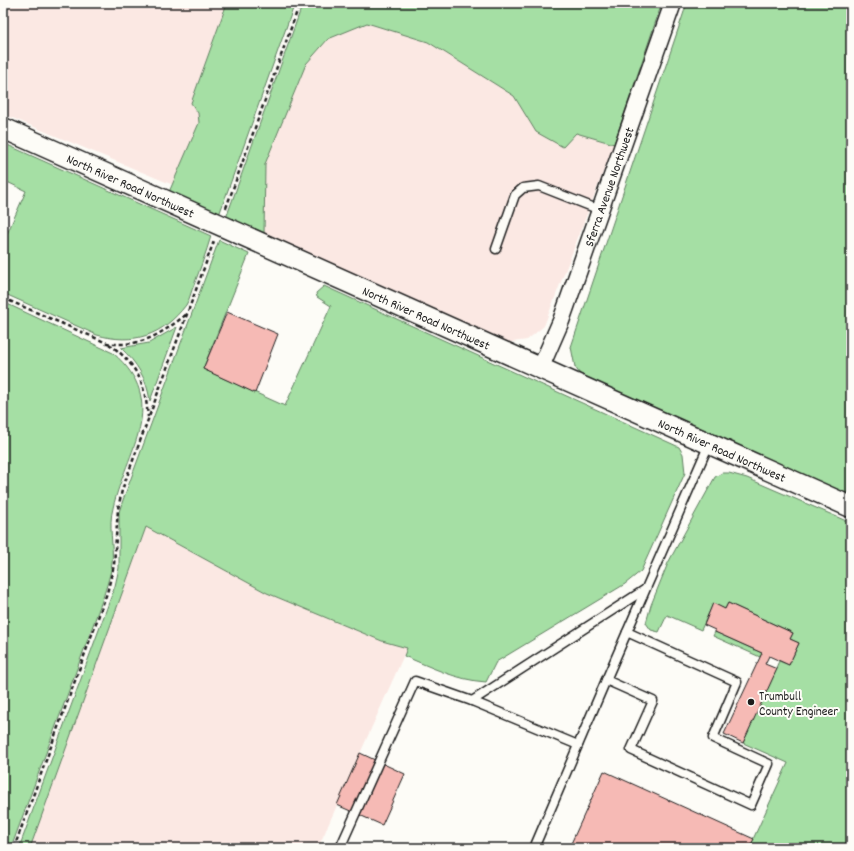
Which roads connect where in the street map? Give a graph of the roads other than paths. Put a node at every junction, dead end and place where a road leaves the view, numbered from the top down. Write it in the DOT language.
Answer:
graph roads {
  1 [pos="673,3"];
  2 [pos="3,128"];
  3 [pos="600,210"];
  4 [pos="496,249"];
  5 [pos="540,369"];
  6 [pos="709,444"];
  7 [pos="851,507"];
  8 [pos="645,590"];
  9 [pos="626,632"];
  10 [pos="606,680"];
  11 [pos="472,701"];
  12 [pos="578,745"];
  13 [pos="340,848"];
  14 [pos="534,848"];
  1 -- 3 [label="street, Sferra Avenue Northwest"];
  2 -- 5 [label="street, North River Road Northwest"];
  3 -- 4 [label="lane"];
  3 -- 5 [label="street, Sferra Avenue Northwest"];
  5 -- 6 [label="street, North River Road Northwest"];
  6 -- 7 [label="street, North River Road Northwest"];
  6 -- 8 [label="lane"];
  8 -- 9 [label="lane"];
  8 -- 11 [label="lane"];
  9 -- 10 [label="lane"];
  9 -- 10 [label="lane"];
  10 -- 12 [label="lane"];
  11 -- 12 [label="lane"];
  11 -- 13 [label="lane"];
  12 -- 14 [label="lane"];
}
